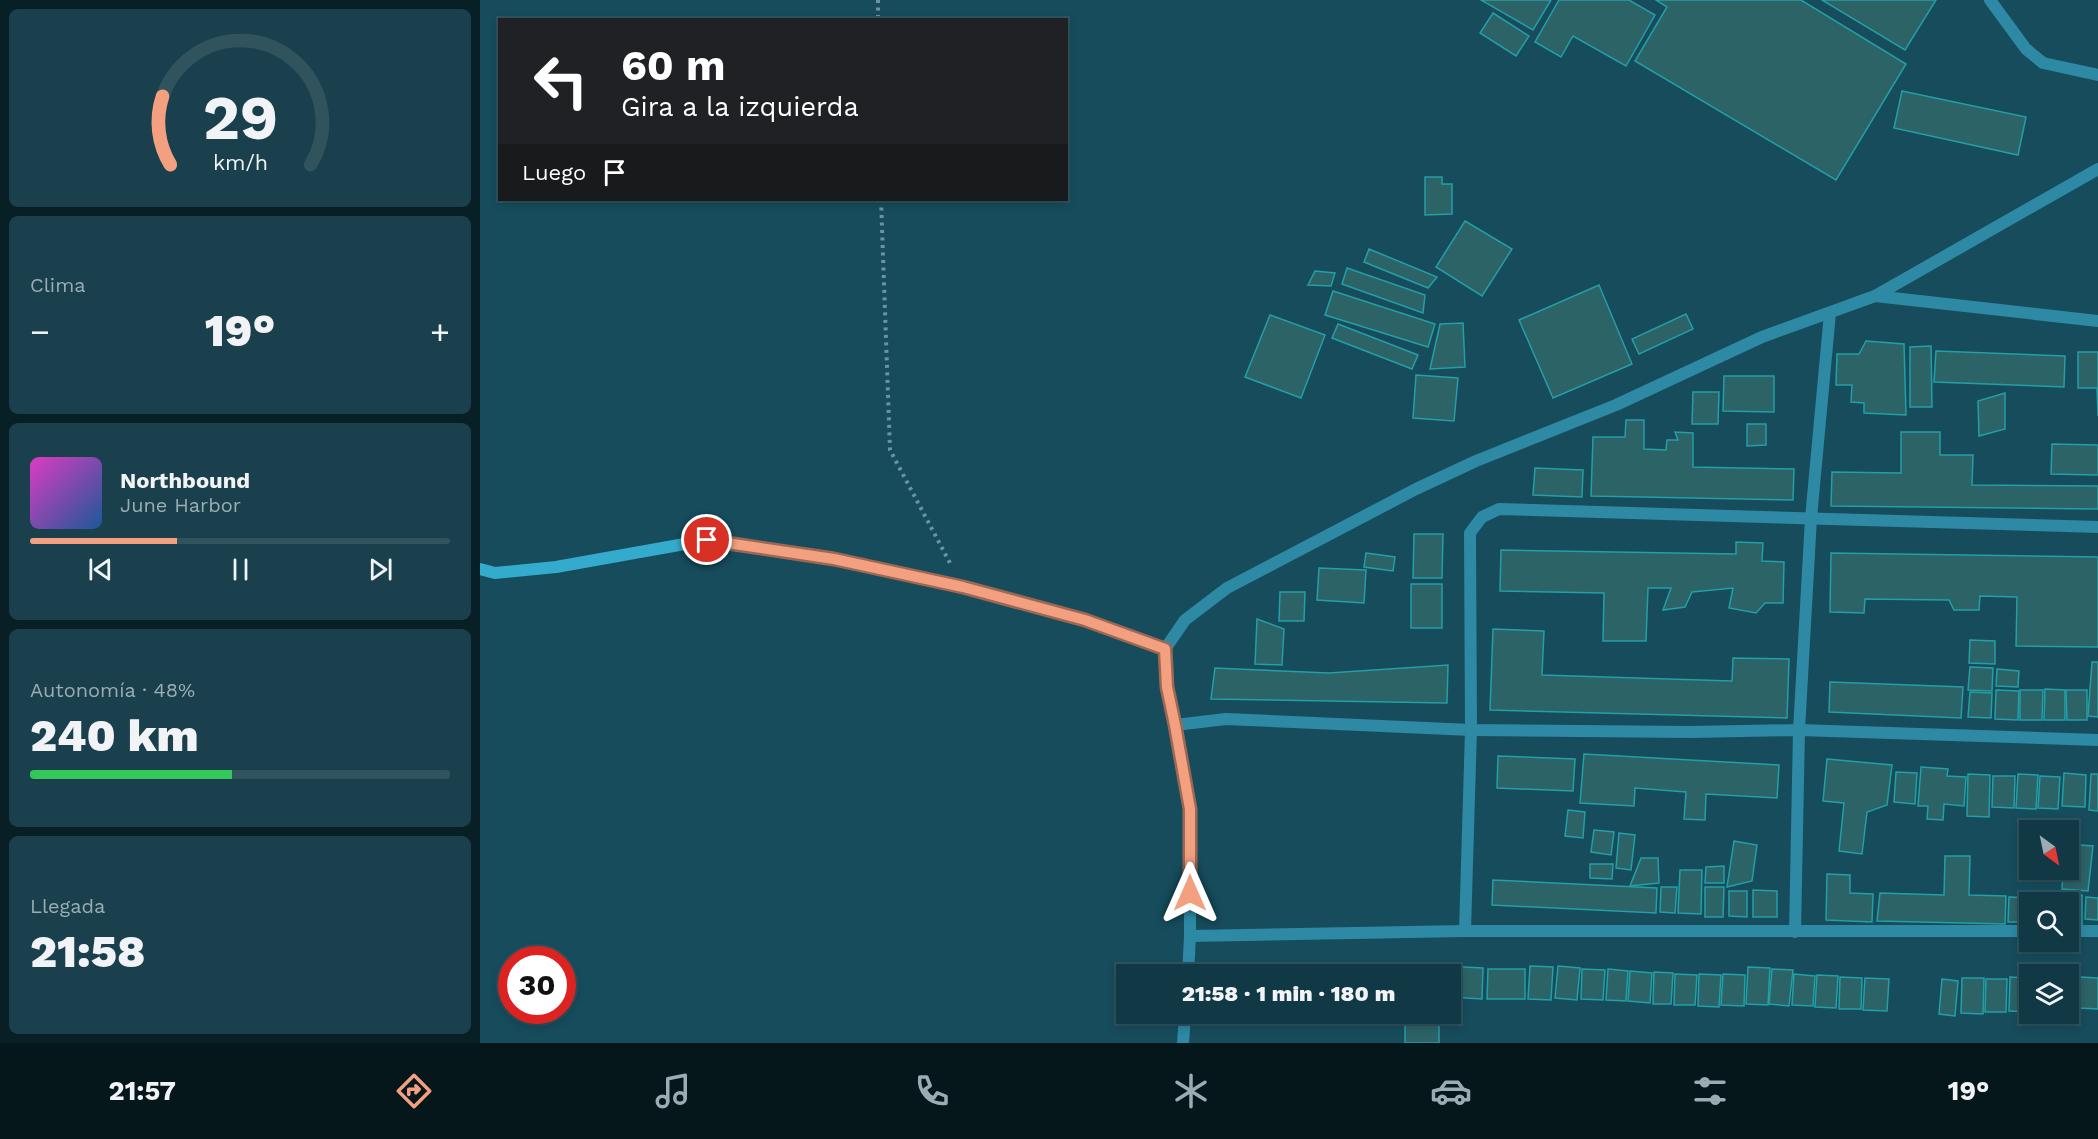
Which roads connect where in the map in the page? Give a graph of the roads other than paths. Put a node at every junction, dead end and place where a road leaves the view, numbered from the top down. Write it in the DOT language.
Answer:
graph roads {
  1 [pos="1990,0"];
  2 [pos="2098,75"];
  3 [pos="2098,169"];
  4 [pos="1875,296"];
  5 [pos="1830,313"];
  6 [pos="2098,321"];
  7 [pos="1811,518"];
  8 [pos="2098,527"];
  9 [pos="480,569"];
  10 [pos="1165,649"];
  11 [pos="1175,725"];
  12 [pos="1471,730"];
  13 [pos="1799,730"];
  14 [pos="2098,740"];
  15 [pos="1466,931"];
  16 [pos="2019,931"];
  17 [pos="2079,931"];
  18 [pos="2098,931"];
  19 [pos="1795,932"];
  20 [pos="1190,936"];
  21 [pos="1189,964"];
  22 [pos="1184,1024"];
  23 [pos="1183,1043"];
  1 -- 2 [label="street"];
  3 -- 4 [label="street"];
  4 -- 5 [label="street"];
  4 -- 6 [label="street"];
  5 -- 7 [label="street"];
  5 -- 10 [label="street"];
  7 -- 8 [label="street"];
  7 -- 12 [label="street"];
  7 -- 13 [label="street"];
  9 -- 10 [label="street"];
  10 -- 11 [label="street"];
  11 -- 12 [label="street"];
  11 -- 20 [label="street"];
  12 -- 13 [label="street"];
  12 -- 15 [label="street"];
  13 -- 14 [label="street"];
  13 -- 19 [label="street"];
  15 -- 19 [label="street"];
  15 -- 20 [label="street"];
  16 -- 19 [label="street"];
  17 -- 18 [label="street"];
  20 -- 21 [label="street"];
  22 -- 23 [label="street"];
}
